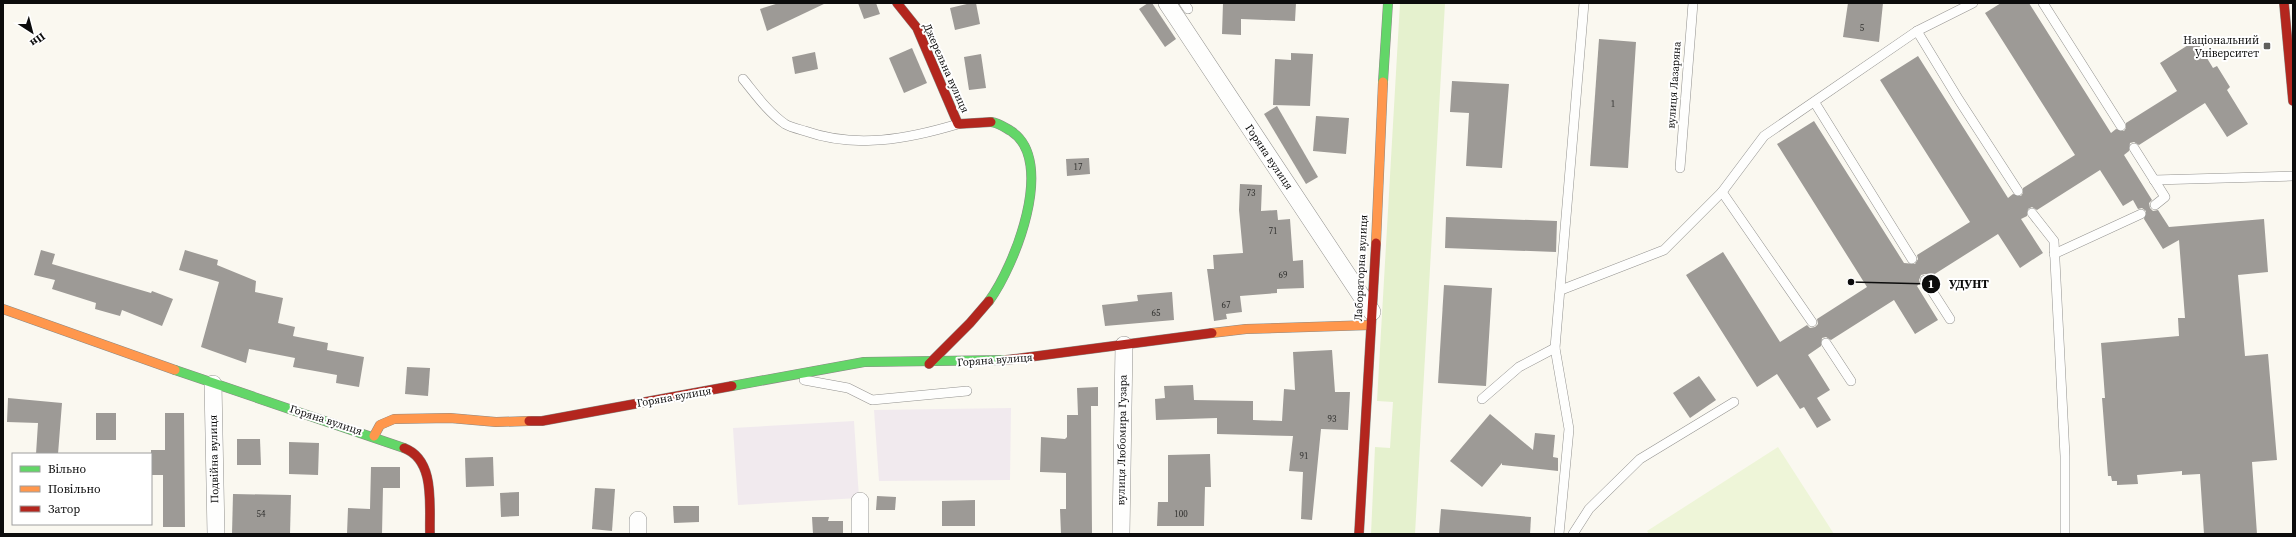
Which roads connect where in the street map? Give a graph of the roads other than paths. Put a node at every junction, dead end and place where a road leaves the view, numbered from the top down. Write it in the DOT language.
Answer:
graph roads {
  1 [pos="897,3"];
  2 [pos="1166,3"];
  3 [pos="1388,3"];
  4 [pos="1584,3"];
  5 [pos="1693,3"];
  6 [pos="1973,3"];
  7 [pos="2043,3"];
  8 [pos="2284,3"];
  9 [pos="1917,31"];
  10 [pos="743,79"];
  11 [pos="2293,101"];
  12 [pos="1815,103"];
  13 [pos="958,124"];
  14 [pos="2121,126"];
  15 [pos="2134,148"];
  16 [pos="1680,168"];
  17 [pos="2293,176"];
  18 [pos="2154,180"];
  19 [pos="2018,191"];
  20 [pos="1722,192"];
  21 [pos="2155,205"];
  22 [pos="2032,213"];
  23 [pos="2142,214"];
  24 [pos="2054,254"];
  25 [pos="1912,259"];
  26 [pos="1925,280"];
  27 [pos="1561,290"];
  28 [pos="3,309"];
  29 [pos="1371,318"];
  30 [pos="1950,319"];
  31 [pos="1812,322"];
  32 [pos="1826,343"];
  33 [pos="1124,345"];
  34 [pos="1555,348"];
  35 [pos="929,364"];
  36 [pos="787,377"];
  37 [pos="1851,381"];
  38 [pos="213,384"];
  39 [pos="967,391"];
  40 [pos="1482,399"];
  41 [pos="1734,402"];
  42 [pos="374,436"];
  43 [pos="860,501"];
  44 [pos="216,534"];
  45 [pos="430,534"];
  46 [pos="860,534"];
  47 [pos="1120,534"];
  48 [pos="1359,534"];
  49 [pos="1559,534"];
  50 [pos="1573,534"];
  51 [pos="2065,534"];
  1 -- 13 [label="street, Джерельна вулиця"];
  2 -- 29 [label="street, Горяна вулиця"];
  3 -- 29 [label="street, Лабораторна вулиця"];
  4 -- 27 [label="lane"];
  5 -- 16 [label="lane, вулиця Лазаряна"];
  6 -- 9 [label="lane"];
  7 -- 14 [label="lane"];
  8 -- 11 [label="street"];
  9 -- 12 [label="lane"];
  9 -- 19 [label="lane"];
  10 -- 13 [label="lane"];
  12 -- 20 [label="lane"];
  12 -- 25 [label="lane"];
  13 -- 35 [label="street"];
  15 -- 18 [label="lane"];
  17 -- 18 [label="lane"];
  18 -- 21 [label="lane"];
  20 -- 27 [label="lane"];
  20 -- 31 [label="lane"];
  22 -- 24 [label="lane"];
  23 -- 24 [label="lane"];
  24 -- 51 [label="lane"];
  26 -- 30 [label="lane"];
  27 -- 34 [label="lane"];
  28 -- 38 [label="street, Горяна вулиця"];
  29 -- 33 [label="street, Горяна вулиця"];
  29 -- 48 [label="street, Лабораторна вулиця"];
  32 -- 37 [label="lane"];
  33 -- 35 [label="street, Горяна вулиця"];
  33 -- 47 [label="street, вулиця Любомира Гузара"];
  34 -- 40 [label="lane"];
  34 -- 49 [label="lane"];
  35 -- 36 [label="street, Горяна вулиця"];
  36 -- 39 [label="lane"];
  36 -- 42 [label="street, Горяна вулиця"];
  38 -- 42 [label="street, Горяна вулиця"];
  38 -- 44 [label="street, Подвійна вулиця"];
  41 -- 50 [label="lane"];
  42 -- 45 [label="street"];
  43 -- 46 [label="street"];
}
